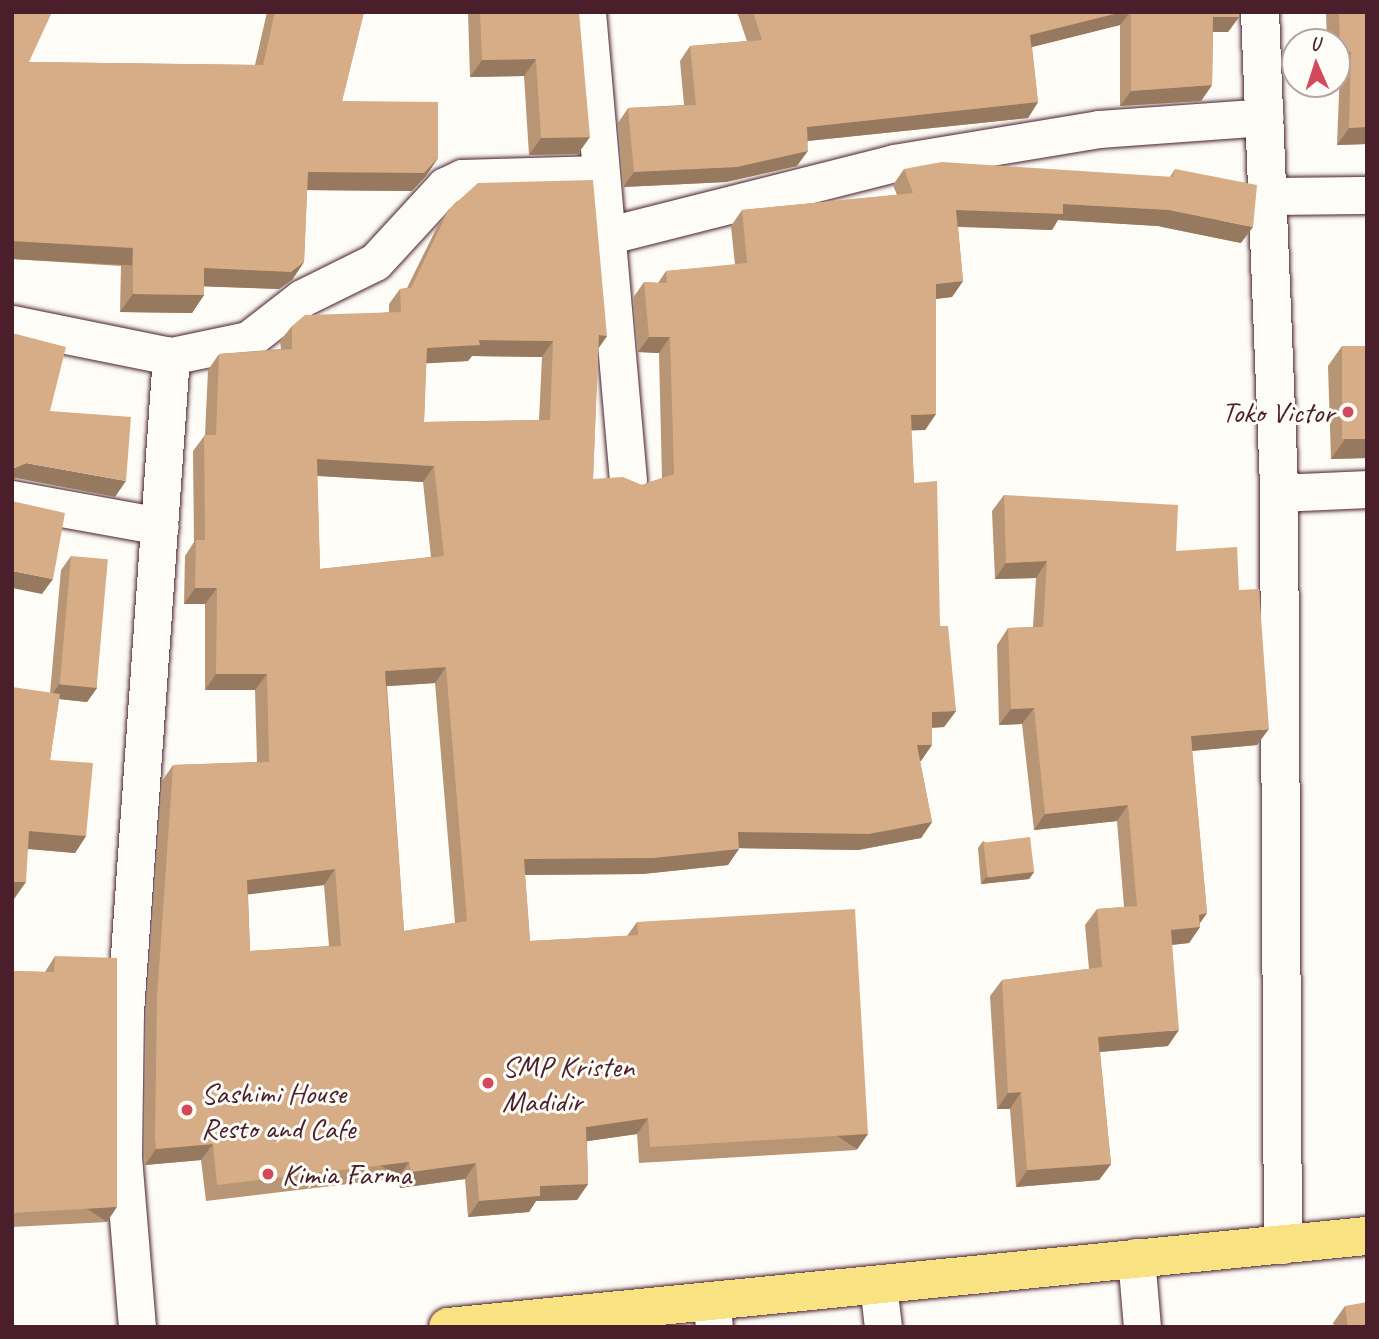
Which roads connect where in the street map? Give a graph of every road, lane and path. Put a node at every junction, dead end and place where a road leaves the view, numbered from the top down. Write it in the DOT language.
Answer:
graph roads {
  1 [pos="587,12"];
  2 [pos="1260,12"];
  3 [pos="1265,117"];
  4 [pos="597,174"];
  5 [pos="1367,195"];
  6 [pos="1269,196"];
  7 [pos="606,236"];
  8 [pos="12,324"];
  9 [pos="170,356"];
  10 [pos="628,480"];
  11 [pos="1367,489"];
  12 [pos="1279,493"];
  13 [pos="12,499"];
  14 [pos="160,526"];
  15 [pos="1367,1236"];
  16 [pos="1283,1245"];
  17 [pos="1136,1257"];
  18 [pos="878,1284"];
  19 [pos="713,1314"];
  20 [pos="137,1327"];
  21 [pos="449,1327"];
  22 [pos="883,1327"];
  23 [pos="1142,1327"];
  1 -- 4 [label="street"];
  2 -- 3 [label="street"];
  3 -- 6 [label="street"];
  3 -- 7 [label="street"];
  4 -- 7 [label="street"];
  4 -- 9 [label="street"];
  5 -- 6 [label="street"];
  6 -- 12 [label="street"];
  7 -- 10 [label="street"];
  8 -- 9 [label="street"];
  9 -- 14 [label="street"];
  11 -- 12 [label="street"];
  12 -- 16 [label="street"];
  13 -- 14 [label="street"];
  14 -- 20 [label="street"];
  15 -- 16 [label="highway"];
  16 -- 17 [label="highway"];
  17 -- 18 [label="highway"];
  17 -- 23 [label="street"];
  18 -- 19 [label="highway"];
  18 -- 22 [label="street"];
  19 -- 21 [label="highway"];
}
